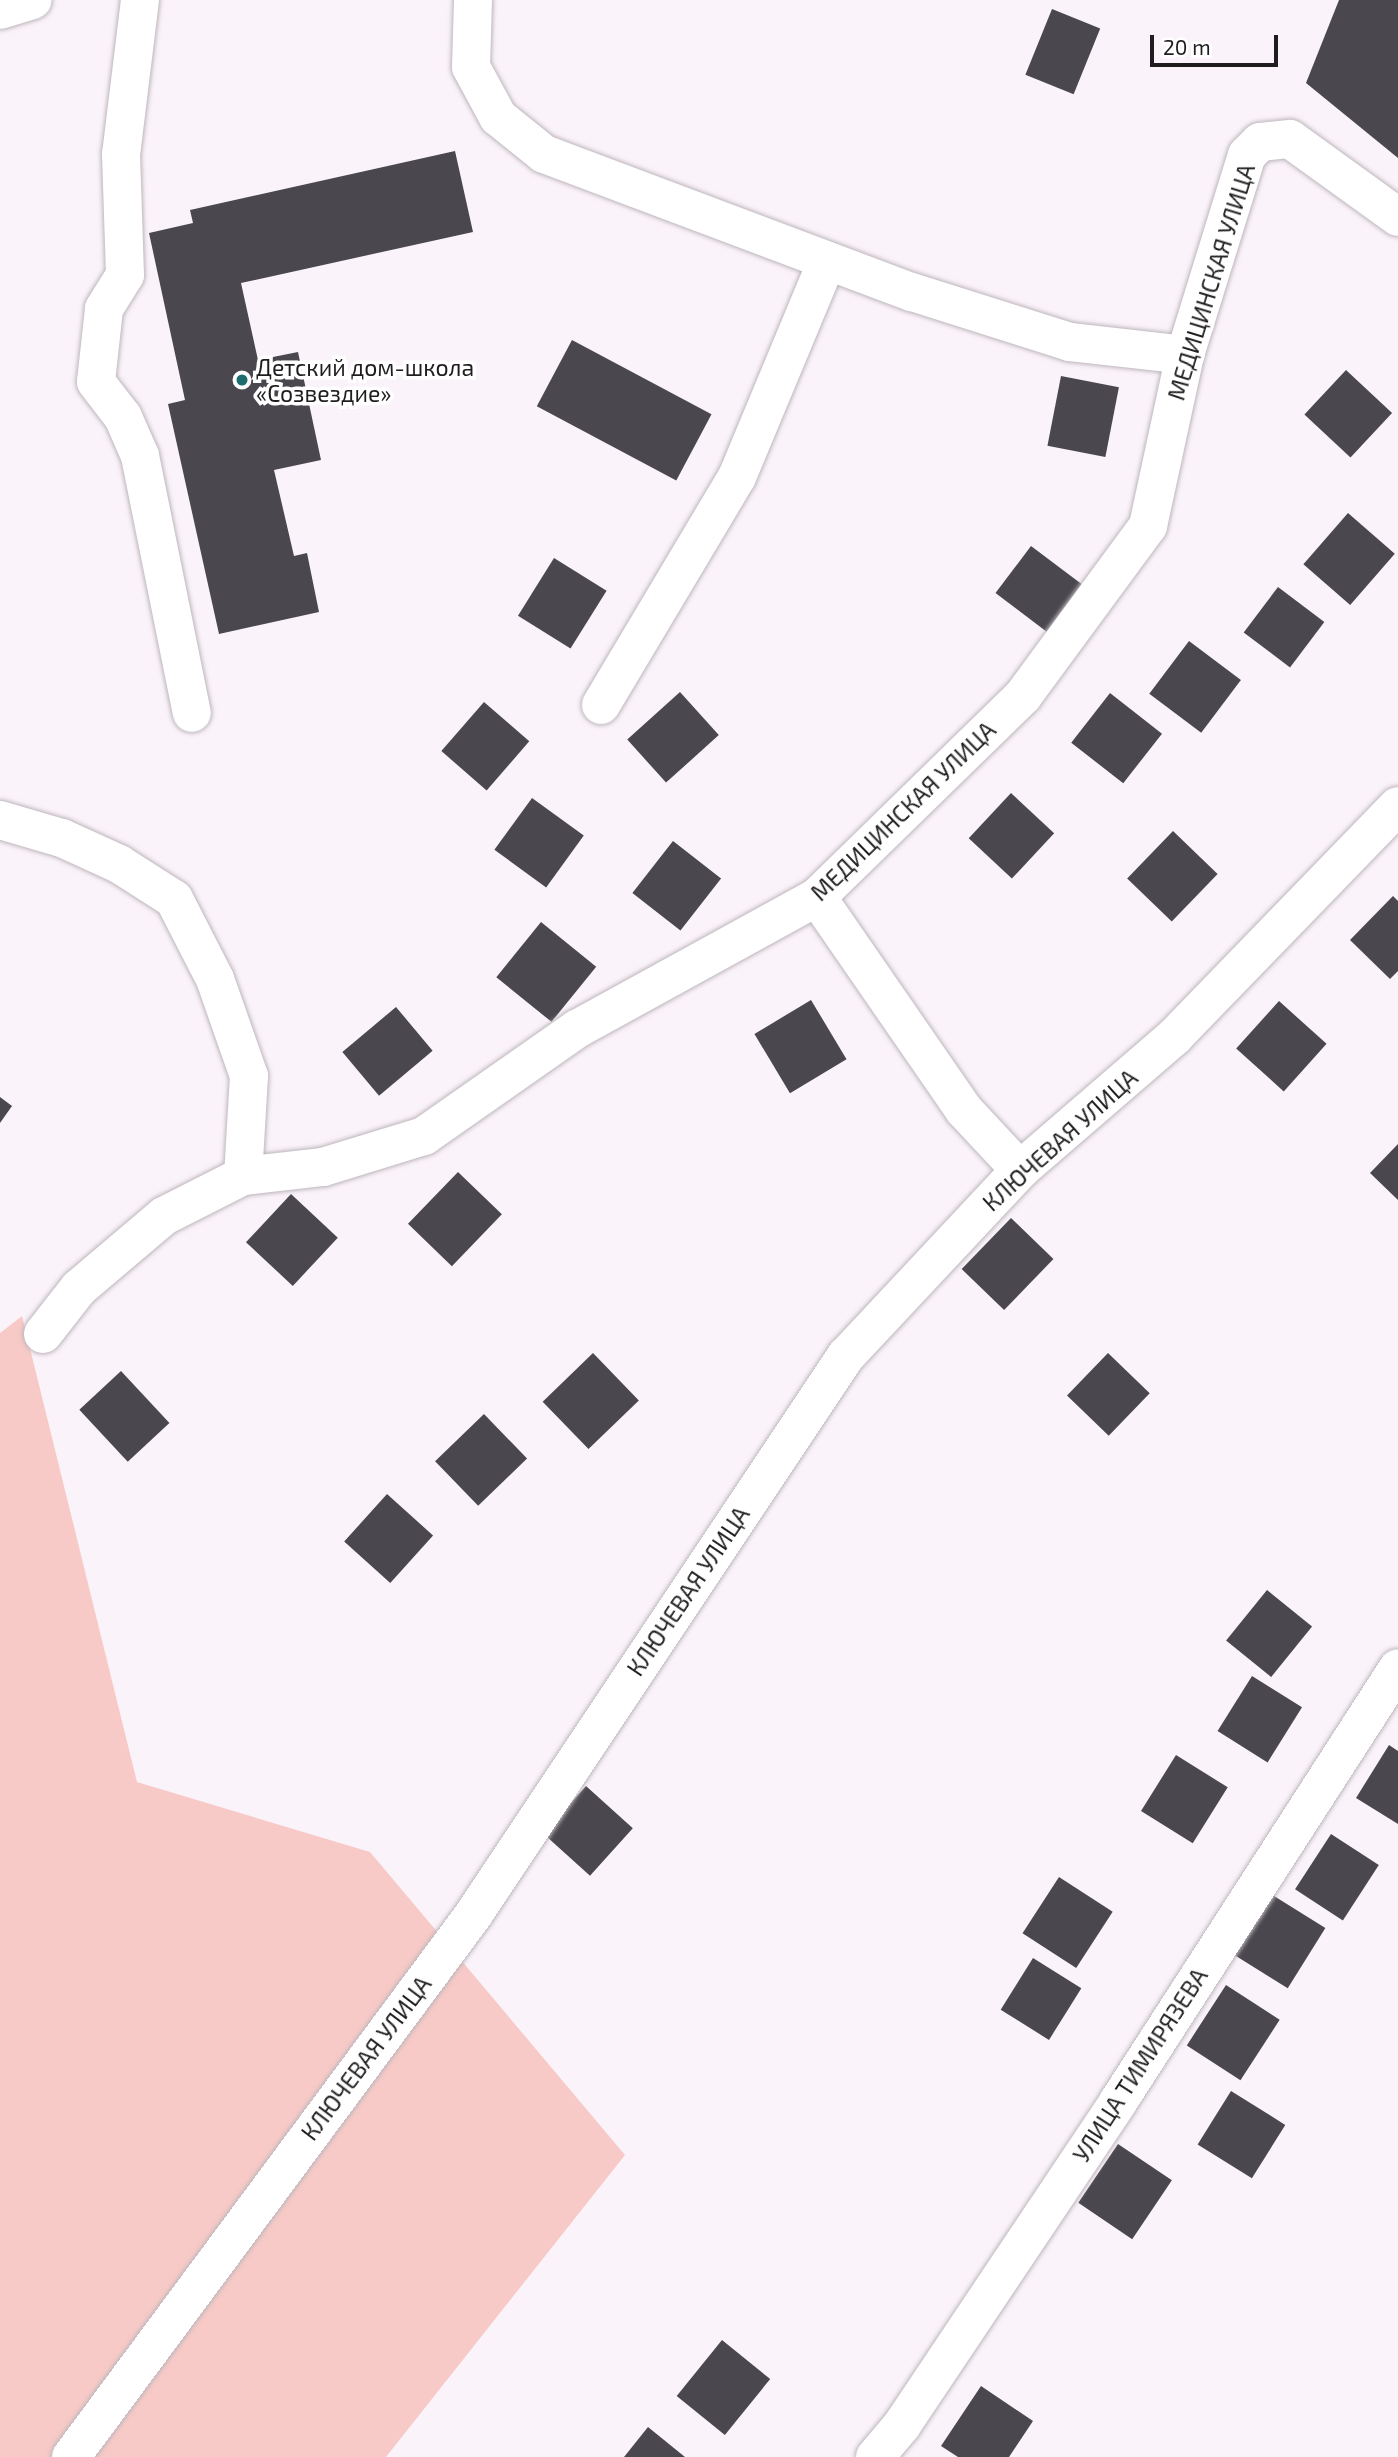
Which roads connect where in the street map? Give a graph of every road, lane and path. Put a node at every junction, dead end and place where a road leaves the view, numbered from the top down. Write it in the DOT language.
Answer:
graph roads {
  1 [pos="32,0"];
  2 [pos="140,0"];
  3 [pos="473,0"];
  4 [pos="0,10"];
  5 [pos="1398,218"];
  6 [pos="827,261"];
  7 [pos="1185,355"];
  8 [pos="601,705"];
  9 [pos="192,713"];
  10 [pos="1398,806"];
  11 [pos="0,820"];
  12 [pos="817,897"];
  13 [pos="1020,1170"];
  14 [pos="243,1176"];
  15 [pos="43,1334"];
  16 [pos="1398,1668"];
  17 [pos="71,2457"];
  18 [pos="875,2457"];
  1 -- 4 [label="street"];
  2 -- 9 [label="street"];
  3 -- 6 [label="street"];
  5 -- 7 [label="street, МЕДИЦИНСКАЯ УЛИЦА"];
  6 -- 7 [label="street"];
  6 -- 8 [label="street"];
  7 -- 12 [label="street, МЕДИЦИНСКАЯ УЛИЦА"];
  10 -- 13 [label="street, КЛЮЧЕВАЯ УЛИЦА"];
  11 -- 14 [label="street"];
  12 -- 13 [label="street"];
  12 -- 14 [label="street, МЕДИЦИНСКАЯ УЛИЦА"];
  13 -- 17 [label="street, КЛЮЧЕВАЯ УЛИЦА"];
  14 -- 15 [label="street, МЕДИЦИНСКАЯ УЛИЦА"];
  16 -- 18 [label="street, УЛИЦА ТИМИРЯЗЕВА"];
}
